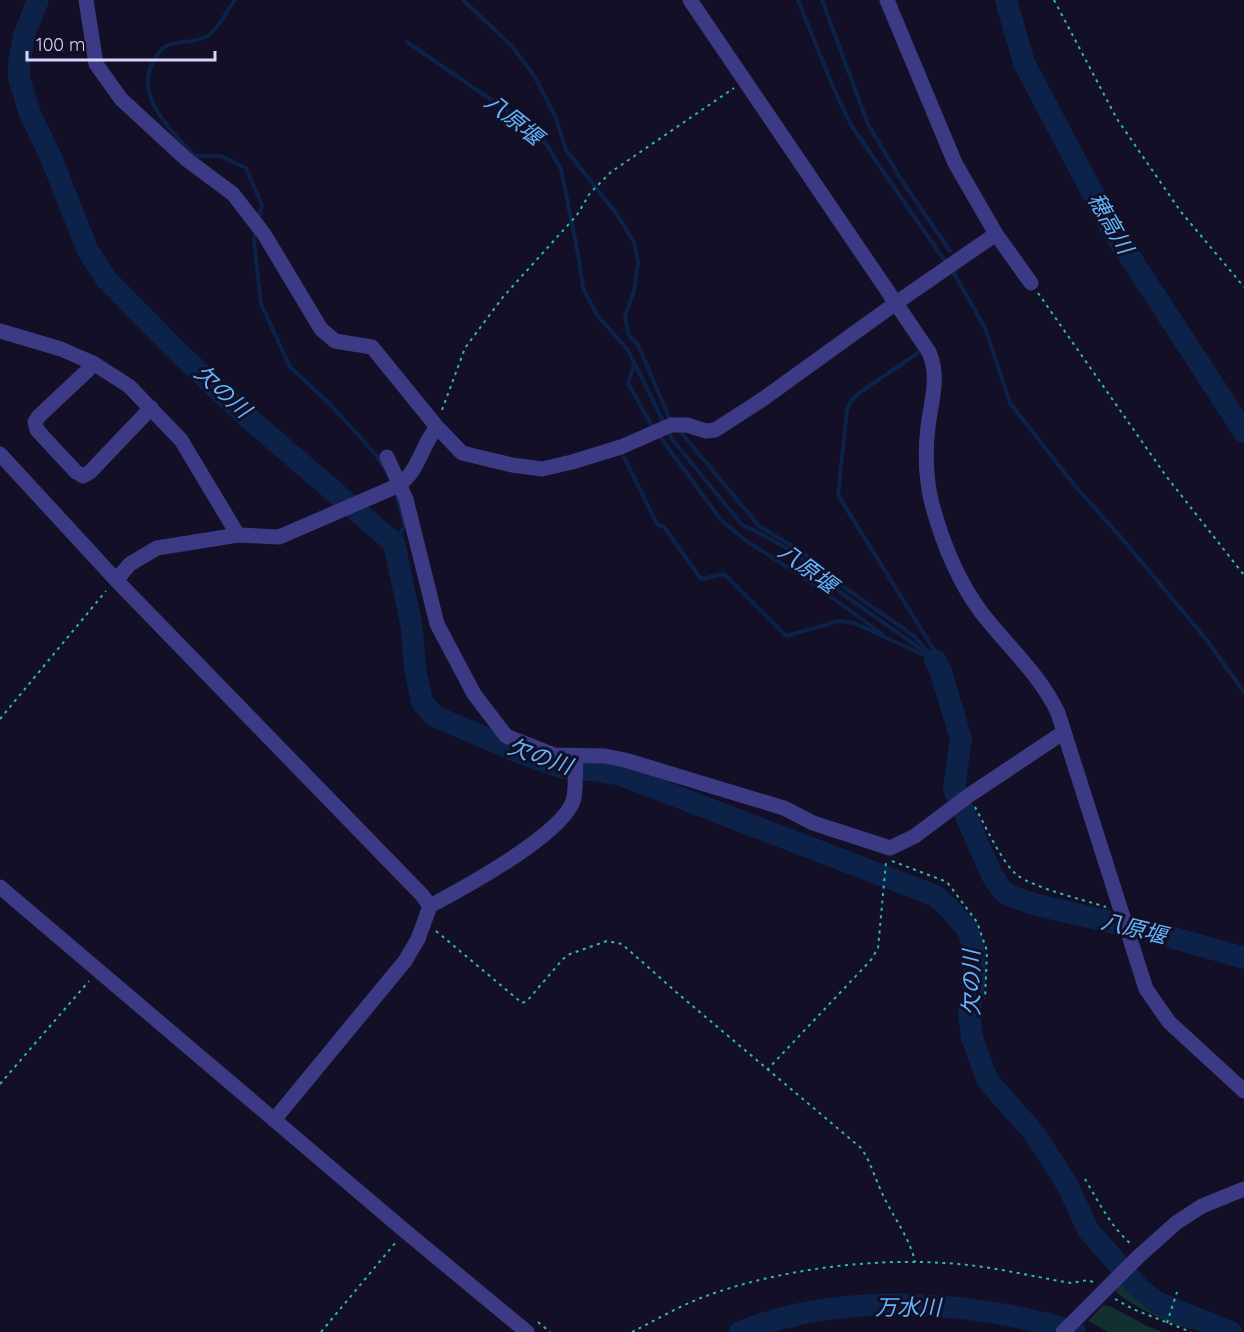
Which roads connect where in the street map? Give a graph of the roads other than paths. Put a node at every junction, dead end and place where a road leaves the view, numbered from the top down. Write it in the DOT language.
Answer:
graph roads {
  1 [pos="86,0"];
  2 [pos="690,0"];
  3 [pos="887,0"];
  4 [pos="996,234"];
  5 [pos="1031,283"];
  6 [pos="896,303"];
  7 [pos="0,331"];
  8 [pos="93,363"];
  9 [pos="151,408"];
  10 [pos="436,427"];
  11 [pos="0,454"];
  12 [pos="387,457"];
  13 [pos="394,486"];
  14 [pos="238,535"];
  15 [pos="116,580"];
  16 [pos="1064,732"];
  17 [pos="576,759"];
  18 [pos="0,887"];
  19 [pos="430,906"];
  20 [pos="1244,1091"];
  21 [pos="274,1120"];
  22 [pos="1244,1189"];
  23 [pos="527,1332"];
  24 [pos="1063,1332"];
  1 -- 10 [label="street"];
  2 -- 6 [label="street"];
  3 -- 4 [label="street"];
  4 -- 5 [label="street"];
  4 -- 6 [label="street"];
  6 -- 10 [label="street"];
  6 -- 16 [label="street"];
  7 -- 8 [label="street"];
  8 -- 9 [label="street"];
  8 -- 9 [label="street"];
  9 -- 14 [label="street"];
  10 -- 13 [label="street"];
  11 -- 15 [label="street"];
  12 -- 13 [label="street"];
  13 -- 14 [label="street"];
  13 -- 17 [label="street"];
  14 -- 15 [label="street"];
  15 -- 19 [label="street"];
  16 -- 17 [label="street"];
  16 -- 20 [label="street"];
  17 -- 19 [label="street"];
  18 -- 21 [label="street"];
  19 -- 21 [label="street"];
  21 -- 23 [label="street"];
  22 -- 24 [label="street"];
}
